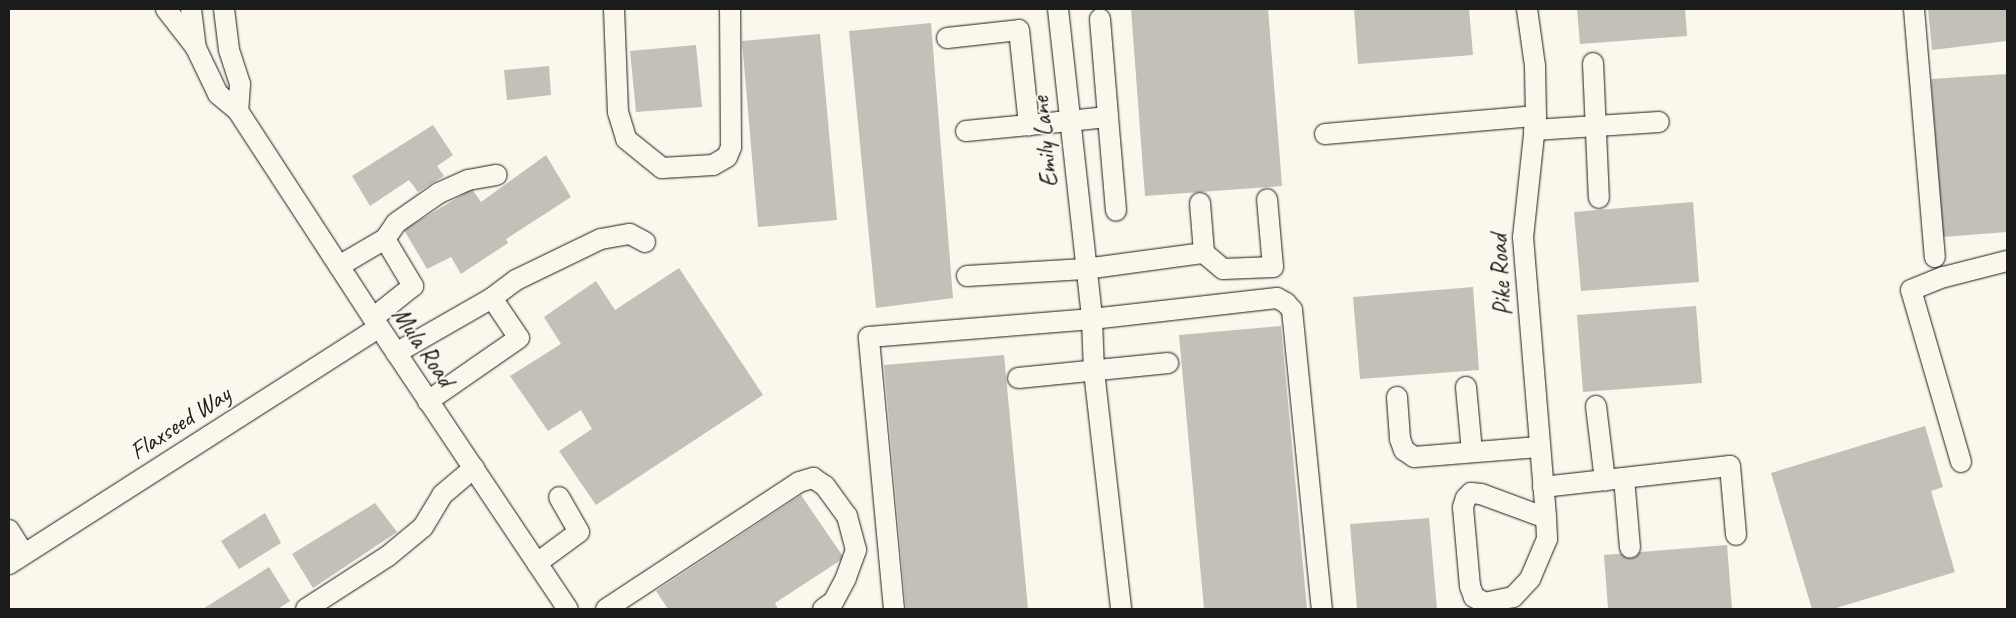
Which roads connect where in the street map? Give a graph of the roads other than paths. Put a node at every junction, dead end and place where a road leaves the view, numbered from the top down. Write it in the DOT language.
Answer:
graph roads {
  1 [pos="166,9"];
  2 [pos="191,9"];
  3 [pos="224,9"];
  4 [pos="614,9"];
  5 [pos="730,9"];
  6 [pos="1058,9"];
  7 [pos="1527,9"];
  8 [pos="1914,9"];
  9 [pos="1100,19"];
  10 [pos="947,38"];
  11 [pos="196,48"];
  12 [pos="1593,63"];
  13 [pos="238,111"];
  14 [pos="1108,117"];
  15 [pos="1068,122"];
  16 [pos="1659,122"];
  17 [pos="1535,123"];
  18 [pos="1029,125"];
  19 [pos="1594,127"];
  20 [pos="966,131"];
  21 [pos="1325,134"];
  22 [pos="497,175"];
  23 [pos="1599,198"];
  24 [pos="1267,199"];
  25 [pos="1200,203"];
  26 [pos="1116,211"];
  27 [pos="385,239"];
  28 [pos="645,242"];
  29 [pos="1204,253"];
  30 [pos="1935,257"];
  31 [pos="2007,261"];
  32 [pos="339,266"];
  33 [pos="1085,269"];
  34 [pos="967,276"];
  35 [pos="492,298"];
  36 [pos="1092,320"];
  37 [pos="376,323"];
  38 [pos="396,353"];
  39 [pos="1168,363"];
  40 [pos="1094,371"];
  41 [pos="1018,378"];
  42 [pos="1466,387"];
  43 [pos="1396,397"];
  44 [pos="428,400"];
  45 [pos="1596,406"];
  46 [pos="1540,447"];
  47 [pos="1472,452"];
  48 [pos="1961,462"];
  49 [pos="474,468"];
  50 [pos="1614,479"];
  51 [pos="1543,486"];
  52 [pos="559,497"];
  53 [pos="1546,518"];
  54 [pos="9,530"];
  55 [pos="1736,535"];
  56 [pos="1630,548"];
  57 [pos="16,559"];
  58 [pos="537,563"];
  59 [pos="616,607"];
  60 [pos="306,609"];
  61 [pos="568,609"];
  62 [pos="823,609"];
  63 [pos="894,609"];
  64 [pos="1121,609"];
  65 [pos="1322,609"];
  1 -- 11 [label="street"];
  2 -- 11 [label="street, Mula Road"];
  3 -- 13 [label="street"];
  4 -- 5 [label="street"];
  6 -- 15 [label="street, Emily Lane"];
  7 -- 17 [label="street, Pike Road"];
  8 -- 30 [label="street"];
  9 -- 14 [label="street"];
  10 -- 18 [label="street"];
  11 -- 13 [label="street, Mula Road"];
  12 -- 19 [label="street"];
  13 -- 32 [label="street, Mula Road"];
  14 -- 15 [label="street"];
  14 -- 26 [label="street"];
  15 -- 18 [label="street"];
  15 -- 33 [label="street, Emily Lane"];
  16 -- 19 [label="street"];
  17 -- 19 [label="street"];
  17 -- 21 [label="street"];
  17 -- 46 [label="street, Pike Road"];
  18 -- 20 [label="street"];
  19 -- 23 [label="street"];
  22 -- 27 [label="street"];
  24 -- 29 [label="street"];
  25 -- 29 [label="street"];
  27 -- 32 [label="street"];
  27 -- 37 [label="street, Flaxseed Way"];
  28 -- 35 [label="street"];
  29 -- 33 [label="street"];
  31 -- 48 [label="street"];
  32 -- 37 [label="street, Mula Road"];
  33 -- 34 [label="street"];
  33 -- 36 [label="street, Emily Lane"];
  35 -- 38 [label="street"];
  35 -- 44 [label="street"];
  36 -- 40 [label="street, Emily Lane"];
  36 -- 63 [label="street"];
  36 -- 65 [label="street"];
  37 -- 38 [label="street, Mula Road"];
  37 -- 57 [label="street, Flaxseed Way"];
  38 -- 44 [label="street, Mula Road"];
  39 -- 40 [label="street"];
  40 -- 41 [label="street"];
  40 -- 64 [label="street, Emily Lane"];
  42 -- 47 [label="street"];
  43 -- 47 [label="street"];
  44 -- 49 [label="street, Mula Road"];
  45 -- 50 [label="street"];
  46 -- 47 [label="street"];
  46 -- 51 [label="street, Pike Road"];
  49 -- 58 [label="street, Mula Road"];
  49 -- 60 [label="street"];
  50 -- 51 [label="street"];
  50 -- 55 [label="street"];
  50 -- 56 [label="street"];
  51 -- 53 [label="street, Pike Road"];
  52 -- 58 [label="street"];
  53 -- 53 [label="street, Pike Road"];
  54 -- 57 [label="street"];
  58 -- 61 [label="street, Mula Road"];
  59 -- 62 [label="street"];
}
